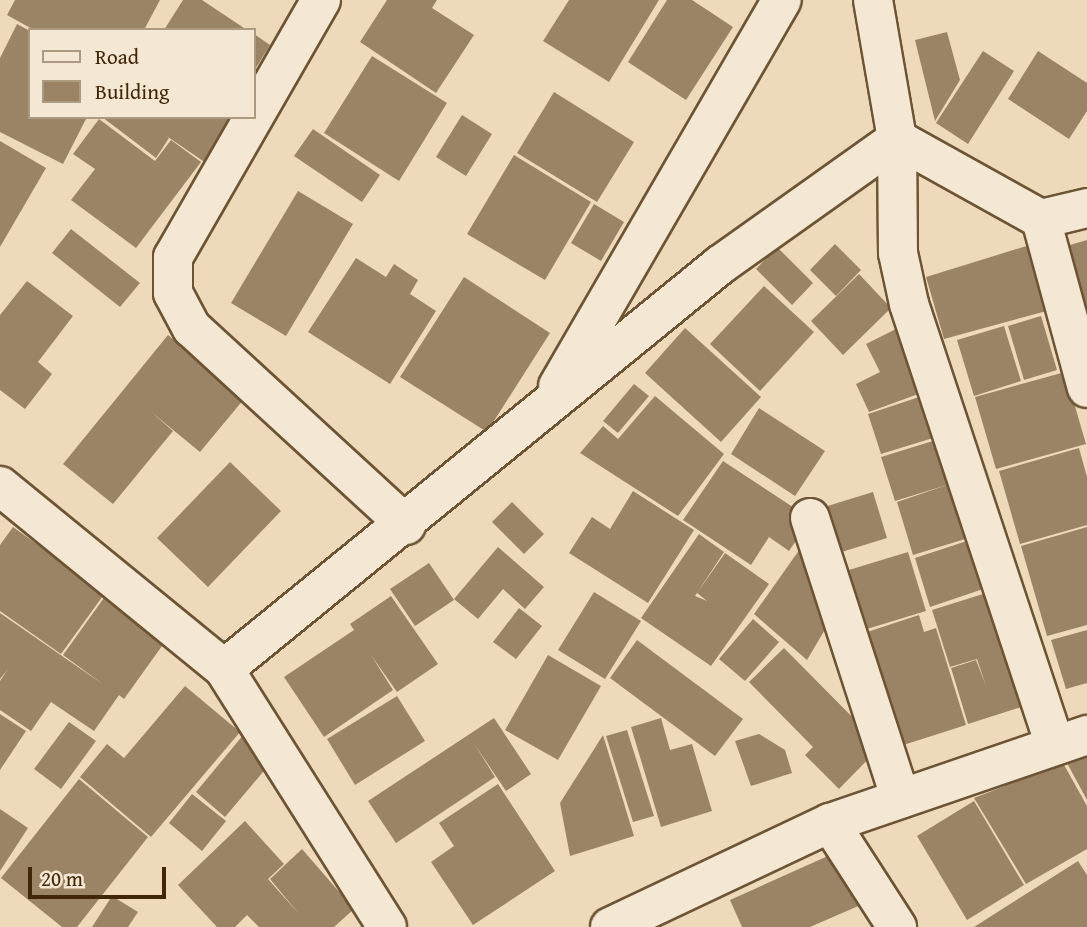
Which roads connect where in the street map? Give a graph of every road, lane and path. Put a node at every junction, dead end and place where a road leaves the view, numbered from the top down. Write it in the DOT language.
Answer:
graph roads {
  1 [pos="321,0"];
  2 [pos="782,0"];
  3 [pos="873,0"];
  4 [pos="256,113"];
  5 [pos="252,119"];
  6 [pos="897,139"];
  7 [pos="1087,208"];
  8 [pos="1041,219"];
  9 [pos="1087,388"];
  10 [pos="547,405"];
  11 [pos="0,486"];
  12 [pos="810,518"];
  13 [pos="406,524"];
  14 [pos="224,669"];
  15 [pos="1071,741"];
  16 [pos="901,799"];
  17 [pos="830,823"];
  18 [pos="387,927"];
  19 [pos="610,927"];
  20 [pos="897,927"];
  1 -- 4 [label="street"];
  2 -- 10 [label="street"];
  3 -- 6 [label="street"];
  5 -- 13 [label="street"];
  6 -- 8 [label="street"];
  6 -- 10 [label="street"];
  6 -- 15 [label="street"];
  7 -- 8 [label="street"];
  8 -- 9 [label="street"];
  10 -- 13 [label="street"];
  11 -- 14 [label="street"];
  12 -- 16 [label="street"];
  13 -- 14 [label="street"];
  14 -- 18 [label="street"];
  15 -- 16 [label="street"];
  16 -- 17 [label="street"];
  17 -- 19 [label="street"];
  17 -- 20 [label="street"];
}
